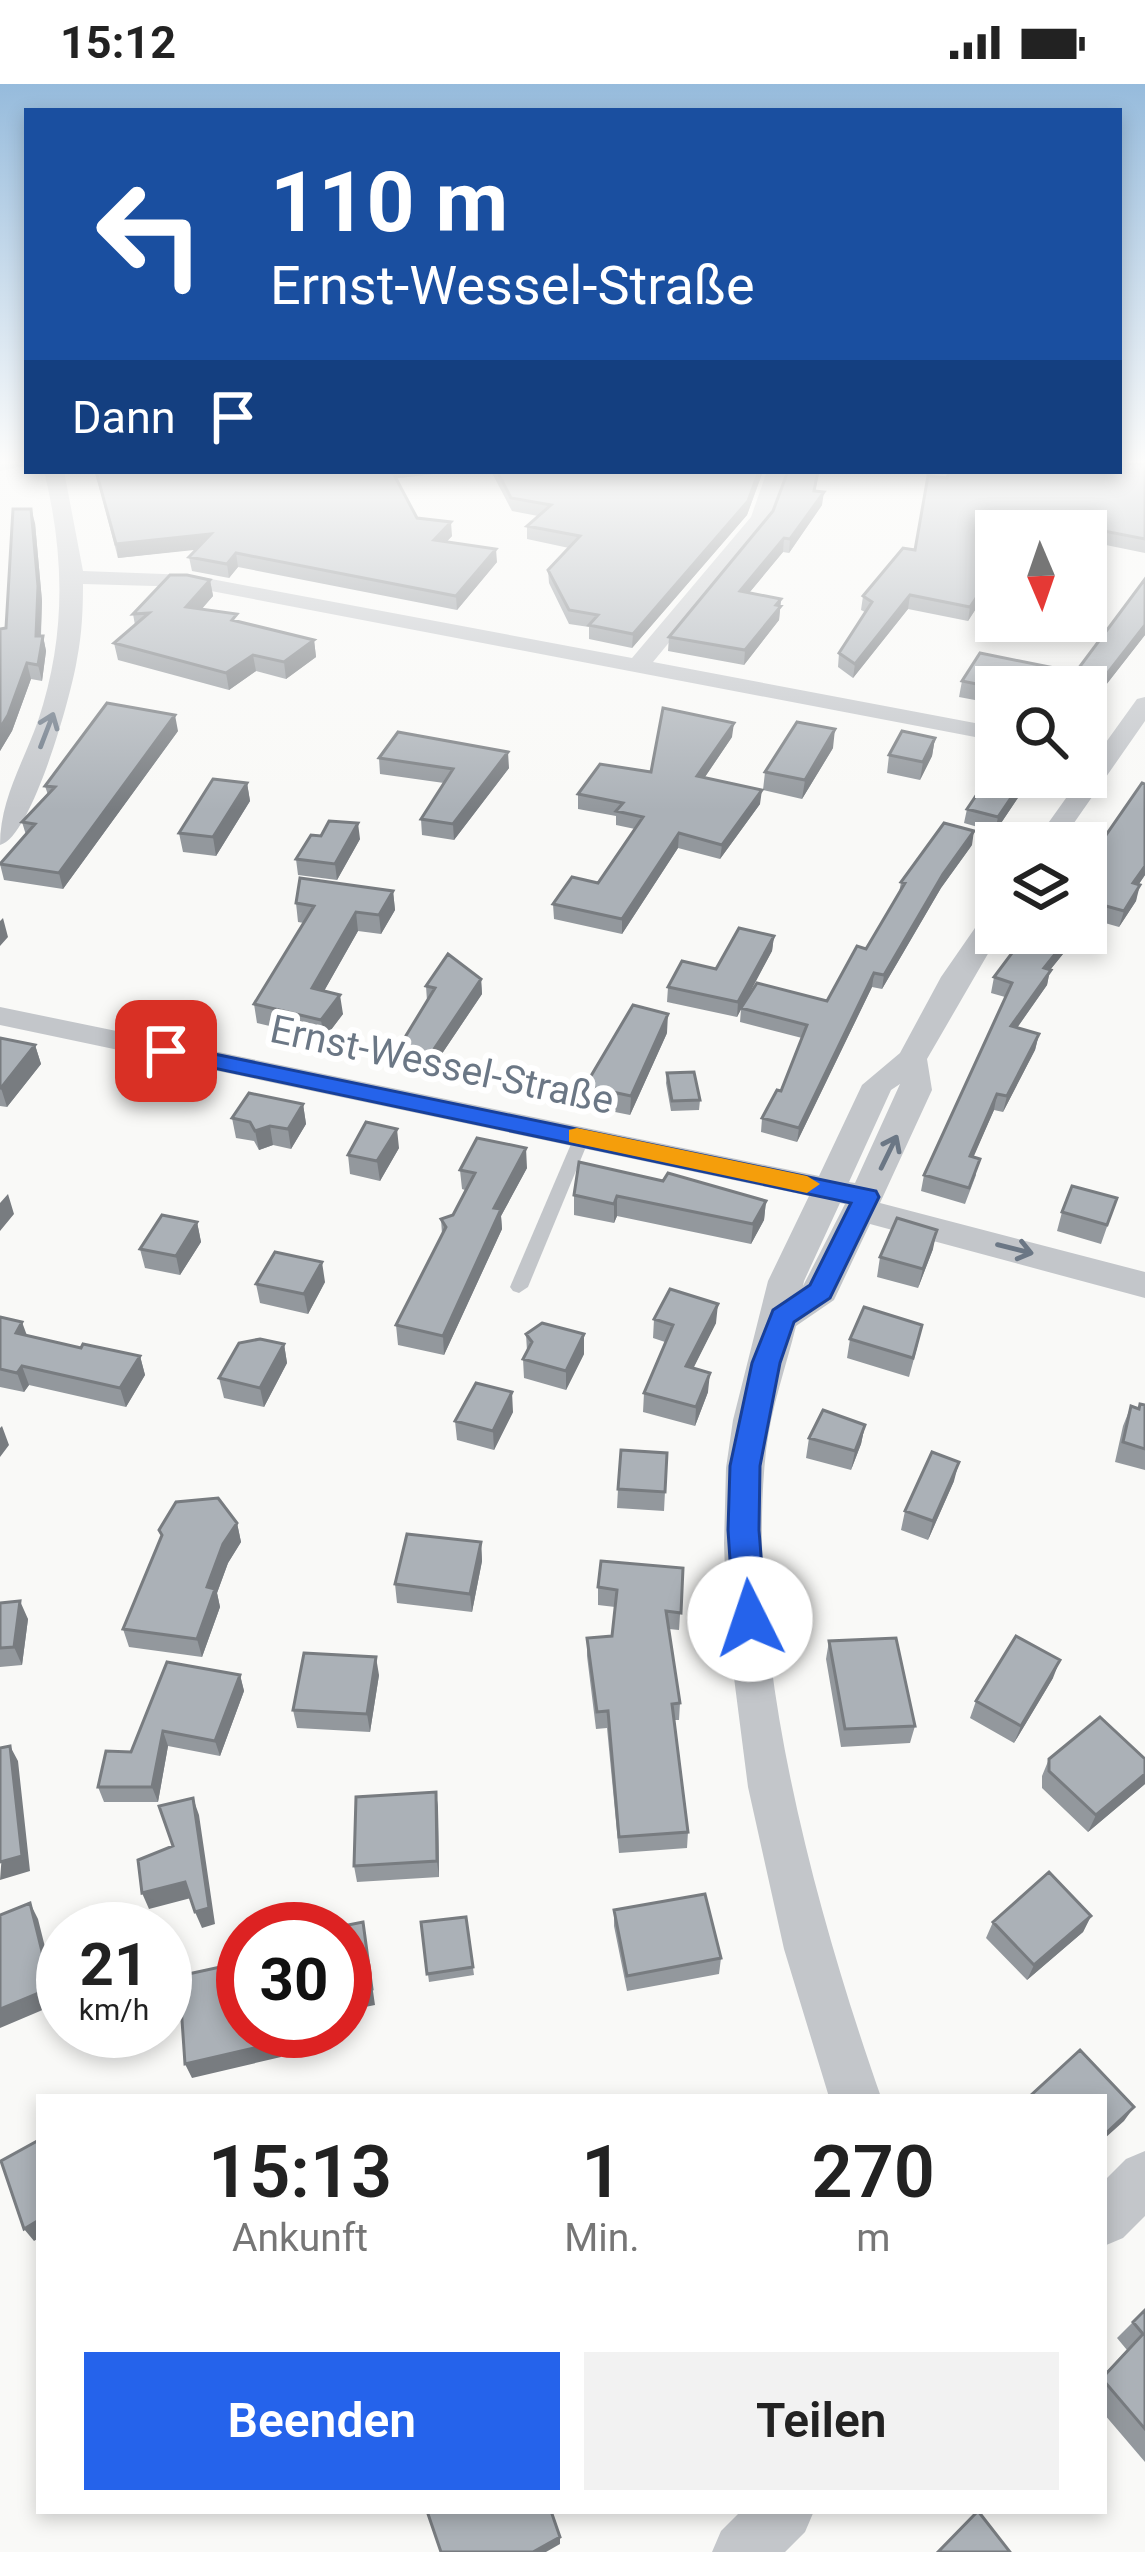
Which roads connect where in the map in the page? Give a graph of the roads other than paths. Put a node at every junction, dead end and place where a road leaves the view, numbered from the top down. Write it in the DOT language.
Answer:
graph roads {
  1 [pos="75,579"];
  2 [pos="137,579"];
  3 [pos="710,579"];
  4 [pos="637,666"];
  5 [pos="1145,704"];
  6 [pos="975,730"];
  7 [pos="1107,744"];
  8 [pos="1107,756"];
  9 [pos="1145,763"];
  10 [pos="0,838"];
  11 [pos="975,948"];
  12 [pos="0,1016"];
  13 [pos="912,1059"];
  14 [pos="582,1137"];
  15 [pos="827,1188"];
  16 [pos="864,1204"];
  17 [pos="1145,1286"];
  18 [pos="519,1287"];
  19 [pos="783,1317"];
  20 [pos="854,2094"];
  21 [pos="1145,2178"];
  22 [pos="1107,2215"];
  23 [pos="781,2514"];
  24 [pos="742,2552"];
  10 -- 1 [label="street, one-way"];
  2 -- 4 [label="street"];
  3 -- 4 [label="street"];
  4 -- 6 [label="street"];
  5 -- 7 [label="street"];
  8 -- 9 [label="street"];
  11 -- 13 [label="street"];
  12 -- 14 [label="street, Ernst-Wessel-Straße"];
  13 -- 15 [label="street"];
  16 -- 13 [label="street, one-way"];
  14 -- 15 [label="street, Ernst-Wessel-Straße"];
  14 -- 18 [label="lane"];
  15 -- 16 [label="street, Ernst-Wessel-Straße"];
  15 -- 19 [label="street"];
  16 -- 17 [label="street, Ernst-Wessel-Straße, one-way"];
  16 -- 19 [label="street"];
  19 -- 20 [label="street"];
  21 -- 22 [label="street"];
  23 -- 24 [label="street"];
}
